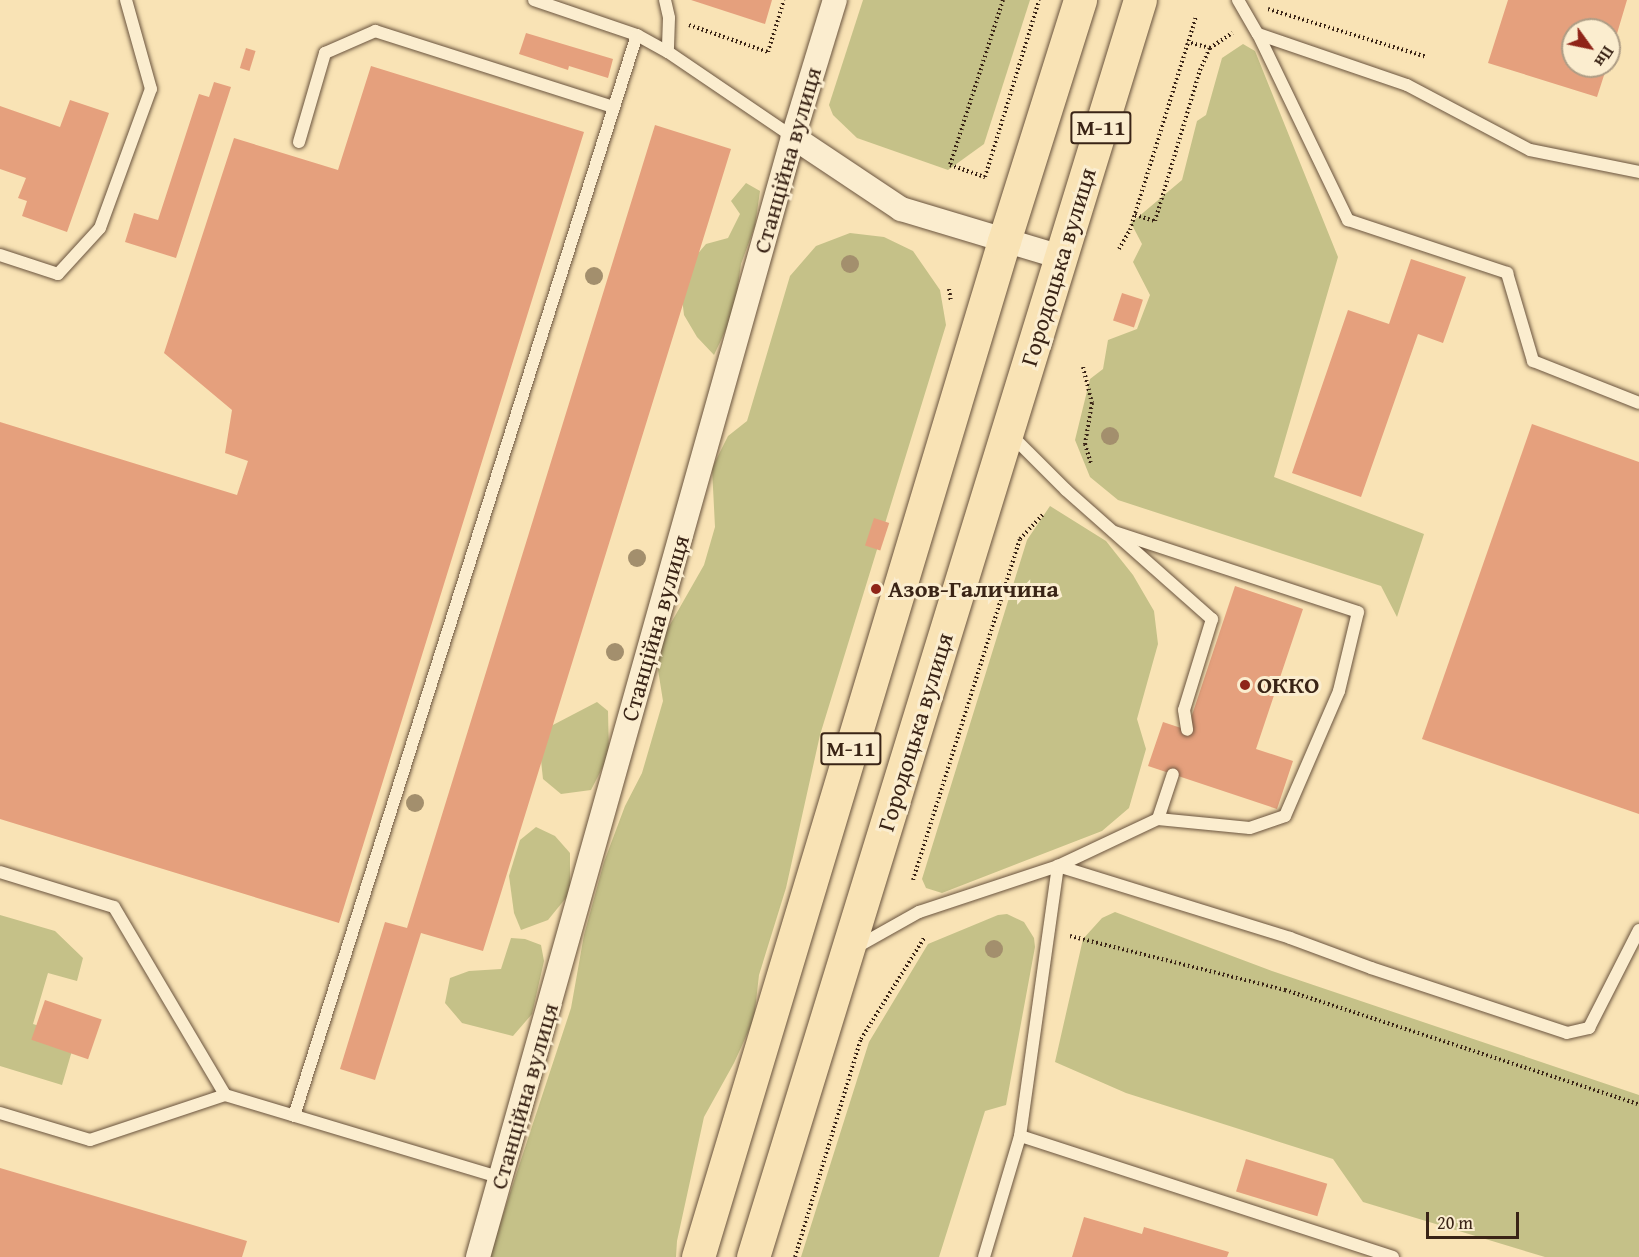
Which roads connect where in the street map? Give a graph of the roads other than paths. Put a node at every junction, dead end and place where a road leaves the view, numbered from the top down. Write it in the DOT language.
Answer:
graph roads {
  1 [pos="125,0"];
  2 [pos="534,0"];
  3 [pos="665,0"];
  4 [pos="835,0"];
  5 [pos="1080,0"];
  6 [pos="1140,0"];
  7 [pos="1238,0"];
  8 [pos="1258,34"];
  9 [pos="637,35"];
  10 [pos="668,52"];
  11 [pos="613,107"];
  12 [pos="793,137"];
  13 [pos="299,142"];
  14 [pos="1639,172"];
  15 [pos="1004,241"];
  16 [pos="0,255"];
  17 [pos="1061,257"];
  18 [pos="1639,403"];
  19 [pos="1007,431"];
  20 [pos="1114,532"];
  21 [pos="1187,730"];
  22 [pos="1173,774"];
  23 [pos="1158,819"];
  24 [pos="1058,867"];
  25 [pos="0,872"];
  26 [pos="1639,930"];
  27 [pos="847,952"];
  28 [pos="225,1095"];
  29 [pos="0,1113"];
  30 [pos="294,1116"];
  31 [pos="1020,1136"];
  32 [pos="501,1178"];
  33 [pos="477,1257"];
  34 [pos="698,1257"];
  35 [pos="753,1257"];
  36 [pos="984,1257"];
  37 [pos="1393,1257"];
  1 -- 16 [label="lane"];
  2 -- 9 [label="lane"];
  3 -- 10 [label="lane"];
  4 -- 12 [label="street, Станційна вулиця"];
  5 -- 15 [label="main road, М-11"];
  6 -- 17 [label="main road, Городоцька вулиця / М-11"];
  7 -- 8 [label="lane"];
  8 -- 14 [label="lane"];
  8 -- 18 [label="lane"];
  9 -- 10 [label="lane"];
  9 -- 11 [label="lane"];
  10 -- 12 [label="lane"];
  11 -- 13 [label="lane"];
  11 -- 30 [label="lane"];
  12 -- 15 [label="street"];
  12 -- 32 [label="street, Станційна вулиця"];
  15 -- 17 [label="street"];
  15 -- 34 [label="main road, М-11"];
  17 -- 19 [label="main road, Городоцька вулиця / М-11"];
  19 -- 20 [label="lane"];
  19 -- 27 [label="main road, Городоцька вулиця / М-11"];
  20 -- 21 [label="lane"];
  20 -- 23 [label="lane"];
  22 -- 23 [label="lane"];
  23 -- 24 [label="lane"];
  24 -- 26 [label="lane"];
  24 -- 27 [label="lane"];
  24 -- 31 [label="lane"];
  25 -- 28 [label="lane"];
  27 -- 35 [label="main road, Городоцька вулиця / М-11"];
  28 -- 29 [label="lane"];
  28 -- 30 [label="lane"];
  30 -- 32 [label="lane"];
  31 -- 36 [label="lane"];
  31 -- 37 [label="lane"];
  32 -- 33 [label="street, Станційна вулиця"];
}
